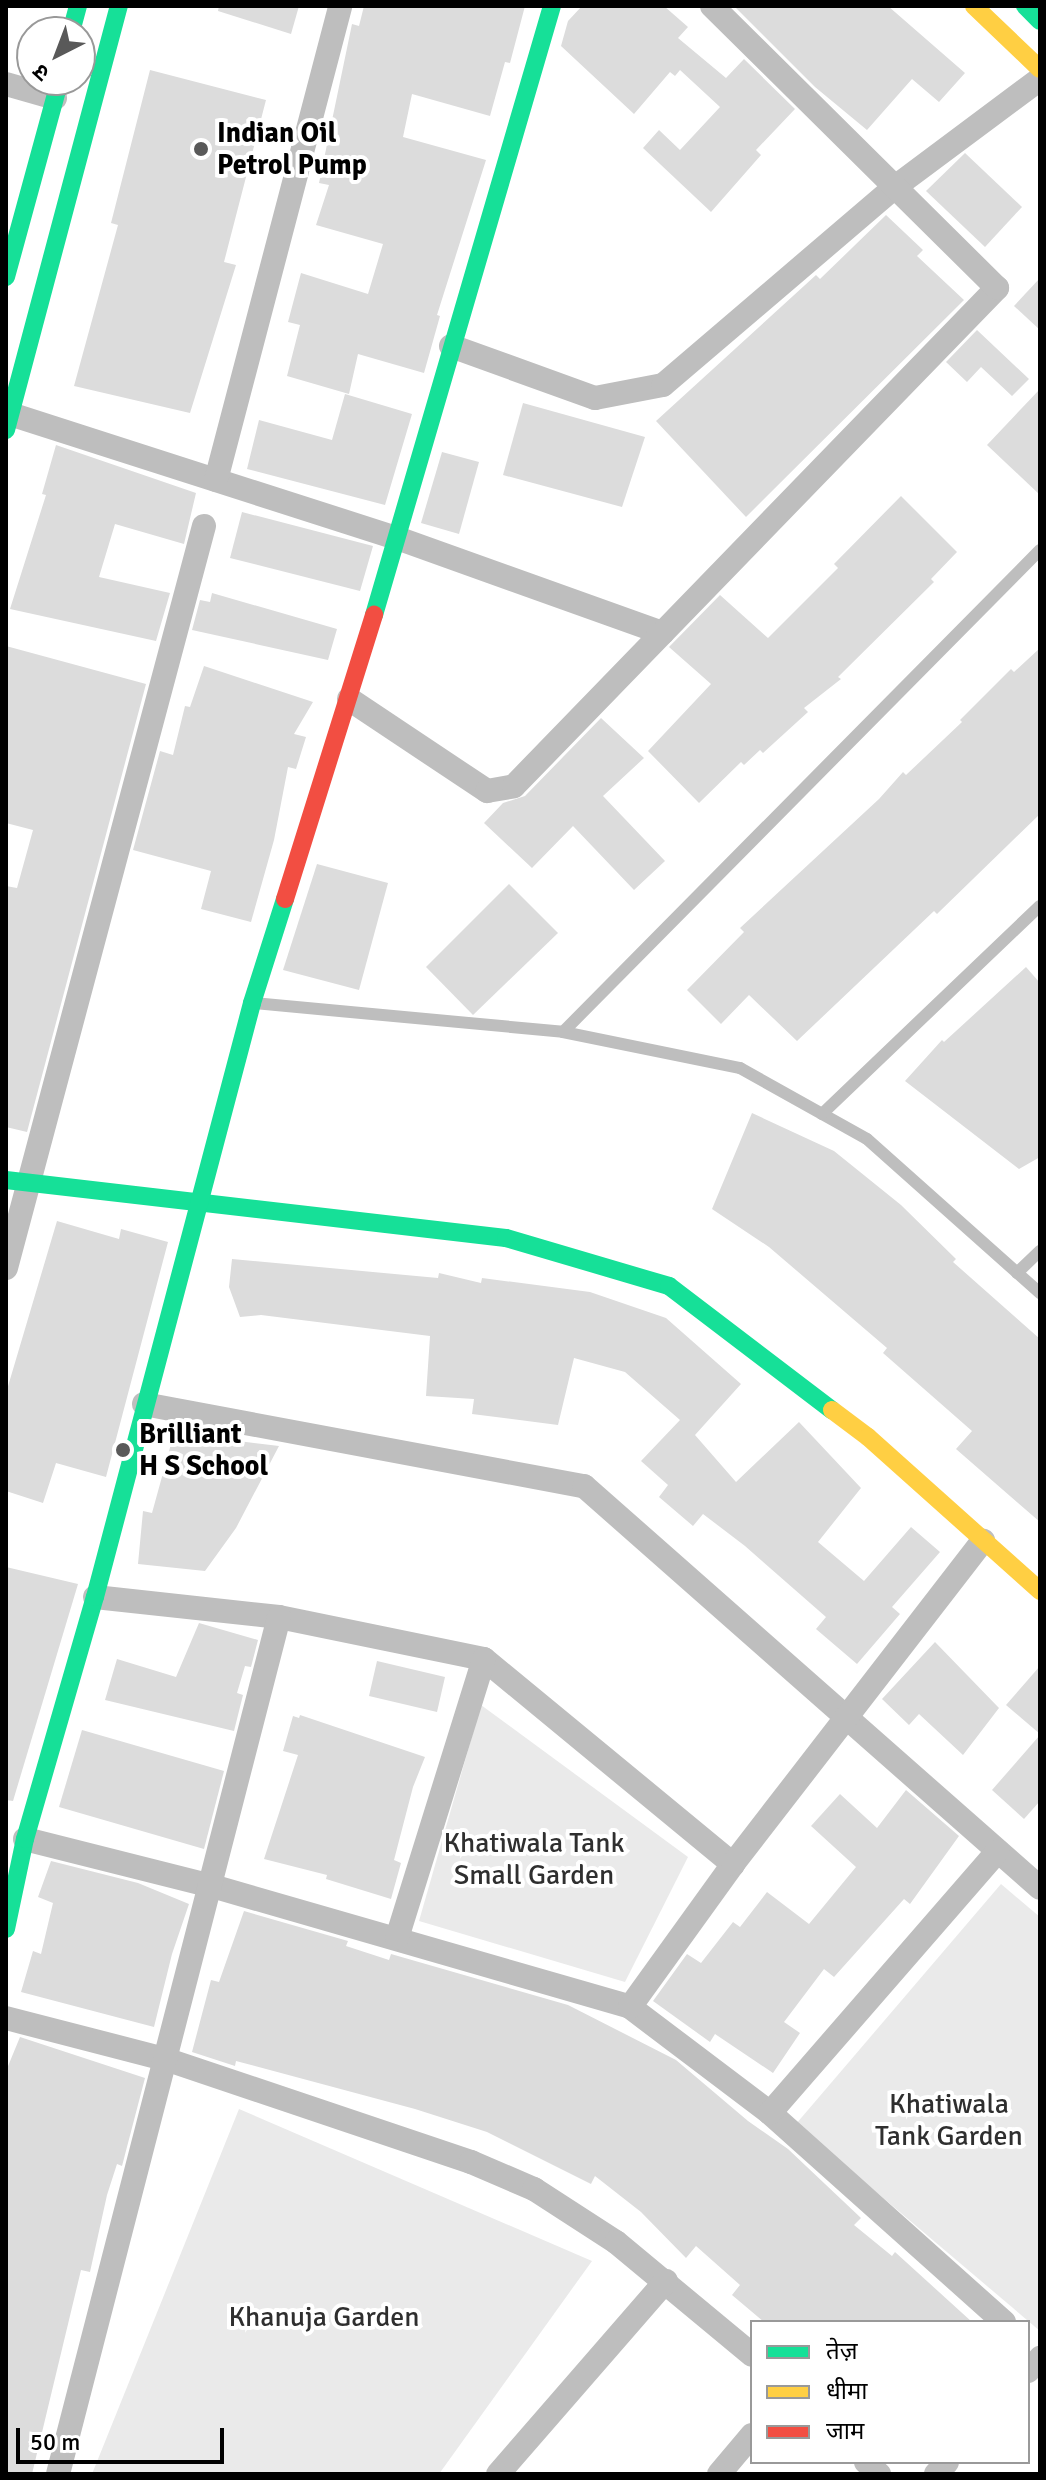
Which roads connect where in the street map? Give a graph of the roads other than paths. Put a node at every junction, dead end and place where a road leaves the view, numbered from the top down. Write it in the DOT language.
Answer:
graph roads {
  1 [pos="119,6"];
  2 [pos="340,6"];
  3 [pos="552,6"];
  4 [pos="712,6"];
  5 [pos="974,6"];
  6 [pos="1025,6"];
  7 [pos="1040,21"];
  8 [pos="1040,69"];
  9 [pos="1040,79"];
  10 [pos="55,96"];
  11 [pos="895,187"];
  12 [pos="6,277"];
  13 [pos="451,346"];
  14 [pos="8,422"];
  15 [pos="216,480"];
  16 [pos="204,526"];
  17 [pos="397,538"];
  18 [pos="1040,550"];
  19 [pos="662,633"];
  20 [pos="349,699"];
  21 [pos="1040,906"];
  22 [pos="252,1003"];
  23 [pos="563,1032"];
  24 [pos="822,1114"];
  25 [pos="13,1183"];
  26 [pos="199,1200"];
  27 [pos="1040,1251"];
  28 [pos="6,1268"];
  29 [pos="1017,1273"];
  30 [pos="1040,1293"];
  31 [pos="144,1404"];
  32 [pos="983,1540"];
  33 [pos="1040,1591"];
  34 [pos="95,1597"];
  35 [pos="279,1617"];
  36 [pos="484,1659"];
  37 [pos="847,1718"];
  38 [pos="25,1839"];
  39 [pos="998,1851"];
  40 [pos="733,1864"];
  41 [pos="212,1886"];
  42 [pos="1040,1888"];
  43 [pos="6,1929"];
  44 [pos="397,1938"];
  45 [pos="630,2007"];
  46 [pos="6,2018"];
  47 [pos="168,2060"];
  48 [pos="770,2113"];
  49 [pos="666,2281"];
  50 [pos="1002,2320"];
  51 [pos="750,2353"];
  52 [pos="750,2437"];
  53 [pos="58,2474"];
  54 [pos="498,2474"];
  55 [pos="719,2474"];
  1 -- 14 [label="street"];
  2 -- 15 [label="street"];
  3 -- 13 [label="street"];
  4 -- 11 [label="street"];
  5 -- 8 [label="street"];
  6 -- 7 [label="street"];
  9 -- 11 [label="street"];
  10 -- 12 [label="street"];
  11 -- 13 [label="street"];
  11 -- 19 [label="street"];
  13 -- 17 [label="street"];
  14 -- 15 [label="street"];
  15 -- 17 [label="street"];
  16 -- 25 [label="street"];
  17 -- 19 [label="street"];
  17 -- 20 [label="street"];
  18 -- 23 [label="lane"];
  19 -- 20 [label="street"];
  20 -- 22 [label="street"];
  21 -- 24 [label="lane"];
  22 -- 23 [label="lane"];
  22 -- 26 [label="street"];
  23 -- 24 [label="lane"];
  24 -- 29 [label="lane"];
  25 -- 26 [label="street"];
  25 -- 28 [label="street"];
  26 -- 31 [label="street"];
  26 -- 32 [label="street"];
  27 -- 29 [label="lane"];
  29 -- 30 [label="lane"];
  31 -- 34 [label="street"];
  31 -- 37 [label="street"];
  32 -- 33 [label="street"];
  32 -- 37 [label="street"];
  34 -- 35 [label="street"];
  34 -- 38 [label="street"];
  35 -- 36 [label="street"];
  35 -- 41 [label="street"];
  36 -- 40 [label="street"];
  36 -- 44 [label="street"];
  37 -- 39 [label="street"];
  37 -- 40 [label="street"];
  38 -- 41 [label="street"];
  38 -- 43 [label="street"];
  39 -- 42 [label="street"];
  39 -- 48 [label="street"];
  40 -- 45 [label="street"];
  41 -- 44 [label="street"];
  41 -- 47 [label="street"];
  44 -- 45 [label="street"];
  45 -- 48 [label="street"];
  46 -- 47 [label="street"];
  47 -- 49 [label="street"];
  47 -- 53 [label="street"];
  48 -- 50 [label="street"];
  49 -- 51 [label="street"];
  49 -- 54 [label="street"];
  52 -- 55 [label="street"];
}
